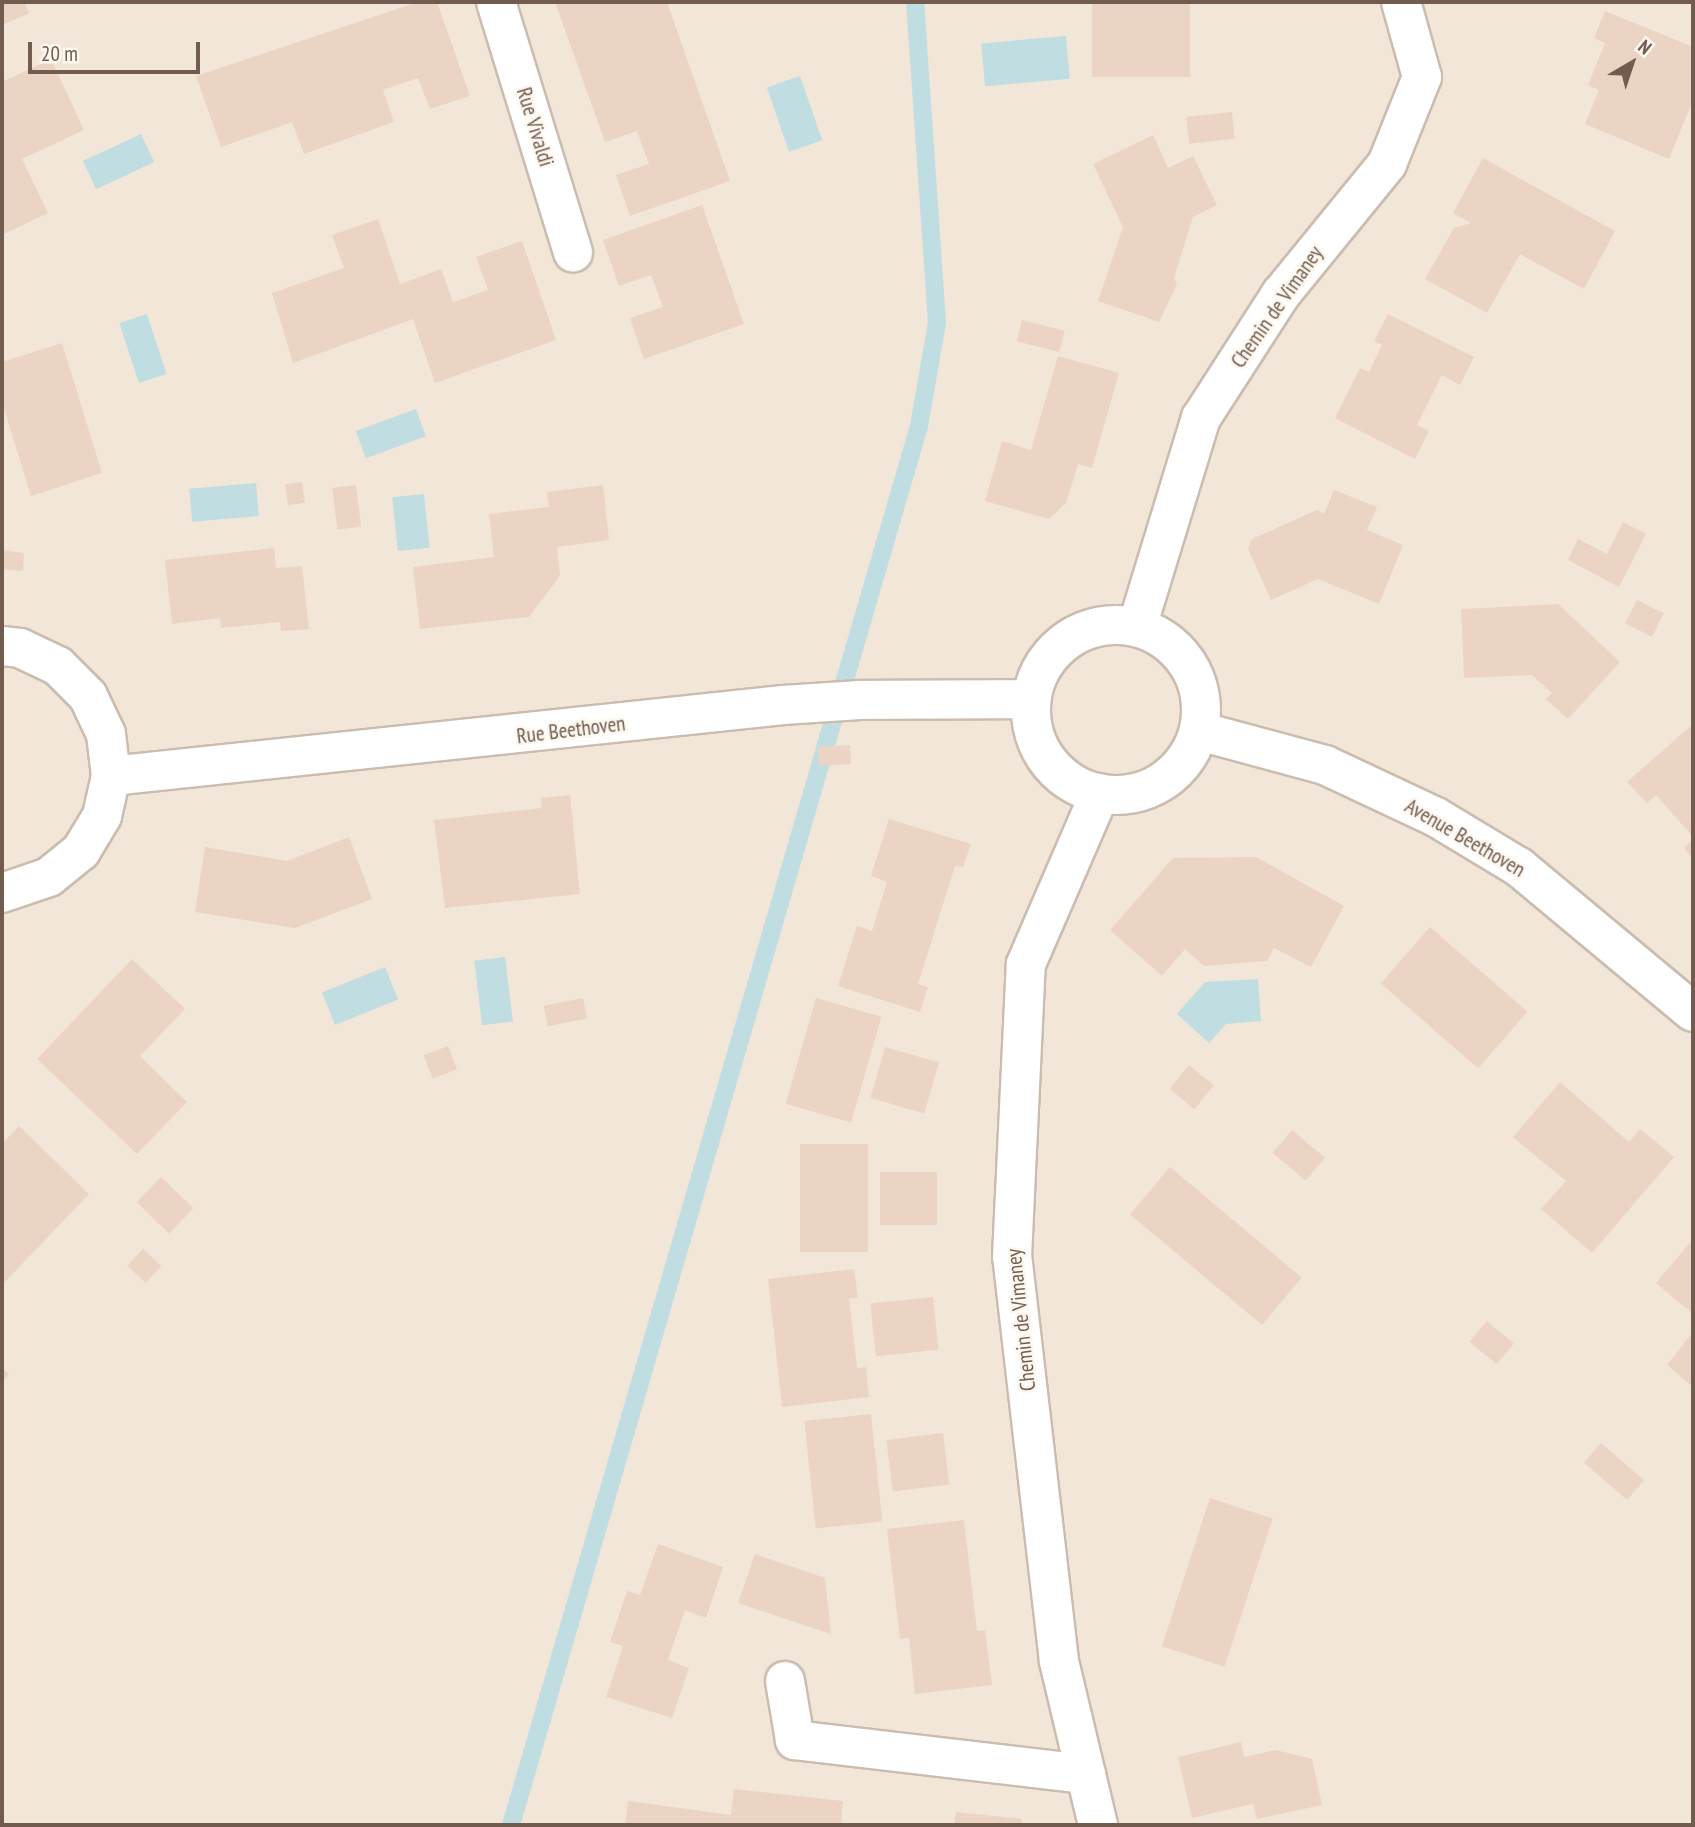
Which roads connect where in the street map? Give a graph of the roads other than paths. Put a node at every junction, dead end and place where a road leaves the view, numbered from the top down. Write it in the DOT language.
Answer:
graph roads {
  1 [pos="496,2"];
  2 [pos="1401,2"];
  3 [pos="573,252"];
  4 [pos="1137,627"];
  5 [pos="2,646"];
  6 [pos="1031,699"];
  7 [pos="1199,732"];
  8 [pos="111,776"];
  9 [pos="1100,793"];
  10 [pos="2,893"];
  11 [pos="1693,1012"];
  12 [pos="785,1681"];
  13 [pos="1086,1774"];
  14 [pos="1098,1825"];
  1 -- 3 [label="street, Rue Vivaldi"];
  2 -- 4 [label="street, Chemin de Vimaney"];
  4 -- 6 [label="street"];
  4 -- 7 [label="street"];
  5 -- 8 [label="street"];
  6 -- 8 [label="street, Rue Beethoven"];
  6 -- 9 [label="street"];
  7 -- 9 [label="street"];
  7 -- 11 [label="street, Avenue Beethoven"];
  8 -- 10 [label="street"];
  9 -- 13 [label="street, Chemin de Vimaney"];
  12 -- 13 [label="street"];
  13 -- 14 [label="street, Chemin de Vimaney"];
}
